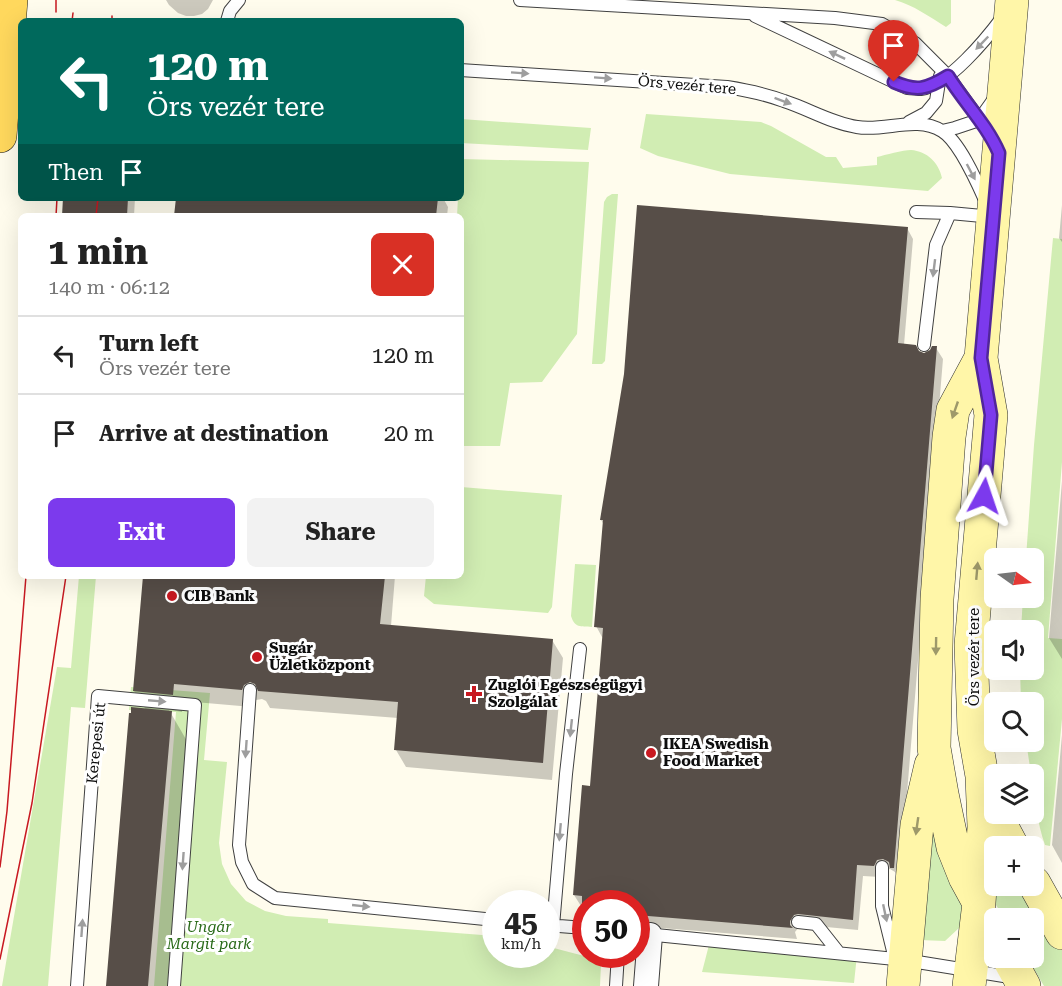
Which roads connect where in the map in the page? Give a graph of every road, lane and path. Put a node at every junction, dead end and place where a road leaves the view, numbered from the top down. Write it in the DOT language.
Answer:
graph roads {
  1 [pos="11,0"];
  2 [pos="239,0"];
  3 [pos="520,0"];
  4 [pos="1012,2"];
  5 [pos="749,13"];
  6 [pos="228,18"];
  7 [pos="464,70"];
  8 [pos="1007,72"];
  9 [pos="943,79"];
  10 [pos="979,120"];
  11 [pos="908,123"];
  12 [pos="942,131"];
  13 [pos="0,136"];
  14 [pos="999,153"];
  15 [pos="916,212"];
  16 [pos="950,213"];
  17 [pos="994,217"];
  18 [pos="924,345"];
  19 [pos="981,358"];
  20 [pos="580,649"];
  21 [pos="250,690"];
  22 [pos="934,748"];
  23 [pos="982,776"];
  24 [pos="984,781"];
  25 [pos="882,867"];
  26 [pos="553,890"];
  27 [pos="1041,896"];
  28 [pos="979,903"];
  29 [pos="984,913"];
  30 [pos="482,919"];
  31 [pos="798,922"];
  32 [pos="1062,933"];
  33 [pos="650,935"];
  34 [pos="840,953"];
  35 [pos="617,968"];
  36 [pos="645,968"];
  37 [pos="901,968"];
  38 [pos="1017,974"];
  39 [pos="970,979"];
  40 [pos="77,986"];
  41 [pos="174,986"];
  42 [pos="616,986"];
  43 [pos="646,986"];
  1 -- 13 [label="main road"];
  2 -- 6 [label="lane"];
  3 -- 5 [label="lane, Örs vezér tere"];
  4 -- 8 [label="main road, Örs vezér tere"];
  4 -- 9 [label="lane, Örs vezér tere, one-way"];
  9 -- 5 [label="lane, Örs vezér tere, one-way"];
  5 -- 9 [label="lane, Örs vezér tere"];
  7 -- 11 [label="lane, Örs vezér tere, one-way"];
  8 -- 10 [label="lane, Örs vezér tere"];
  8 -- 14 [label="main road, Örs vezér tere"];
  9 -- 10 [label="lane, Örs vezér tere"];
  9 -- 11 [label="lane, Örs vezér tere"];
  10 -- 12 [label="lane"];
  10 -- 14 [label="lane, Örs vezér tere"];
  11 -- 12 [label="lane, Örs vezér tere"];
  12 -- 17 [label="lane, one-way"];
  14 -- 17 [label="main road, Örs vezér tere"];
  15 -- 16 [label="lane"];
  16 -- 17 [label="lane"];
  16 -- 18 [label="lane, one-way"];
  17 -- 19 [label="main road, Örs vezér tere"];
  19 -- 22 [label="main road, Örs vezér tere, one-way"];
  23 -- 19 [label="main road, Örs vezér tere, one-way"];
  20 -- 26 [label="lane, one-way"];
  21 -- 30 [label="lane, one-way"];
  22 -- 28 [label="main road, Örs vezér tere"];
  22 -- 37 [label="main road, Örs vezér tere, one-way"];
  23 -- 24 [label="main road"];
  23 -- 28 [label="main road"];
  25 -- 37 [label="lane, one-way"];
  27 -- 32 [label="main road"];
  28 -- 29 [label="main road, Örs vezér tere"];
  28 -- 39 [label="main road"];
  31 -- 34 [label="lane"];
  33 -- 34 [label="lane"];
  34 -- 37 [label="lane"];
  35 -- 42 [label="lane"];
  36 -- 43 [label="street"];
  37 -- 39 [label="lane"];
  38 -- 39 [label="lane"];
  40 -- 41 [label="lane, Kerepesi út, one-way"];
}
